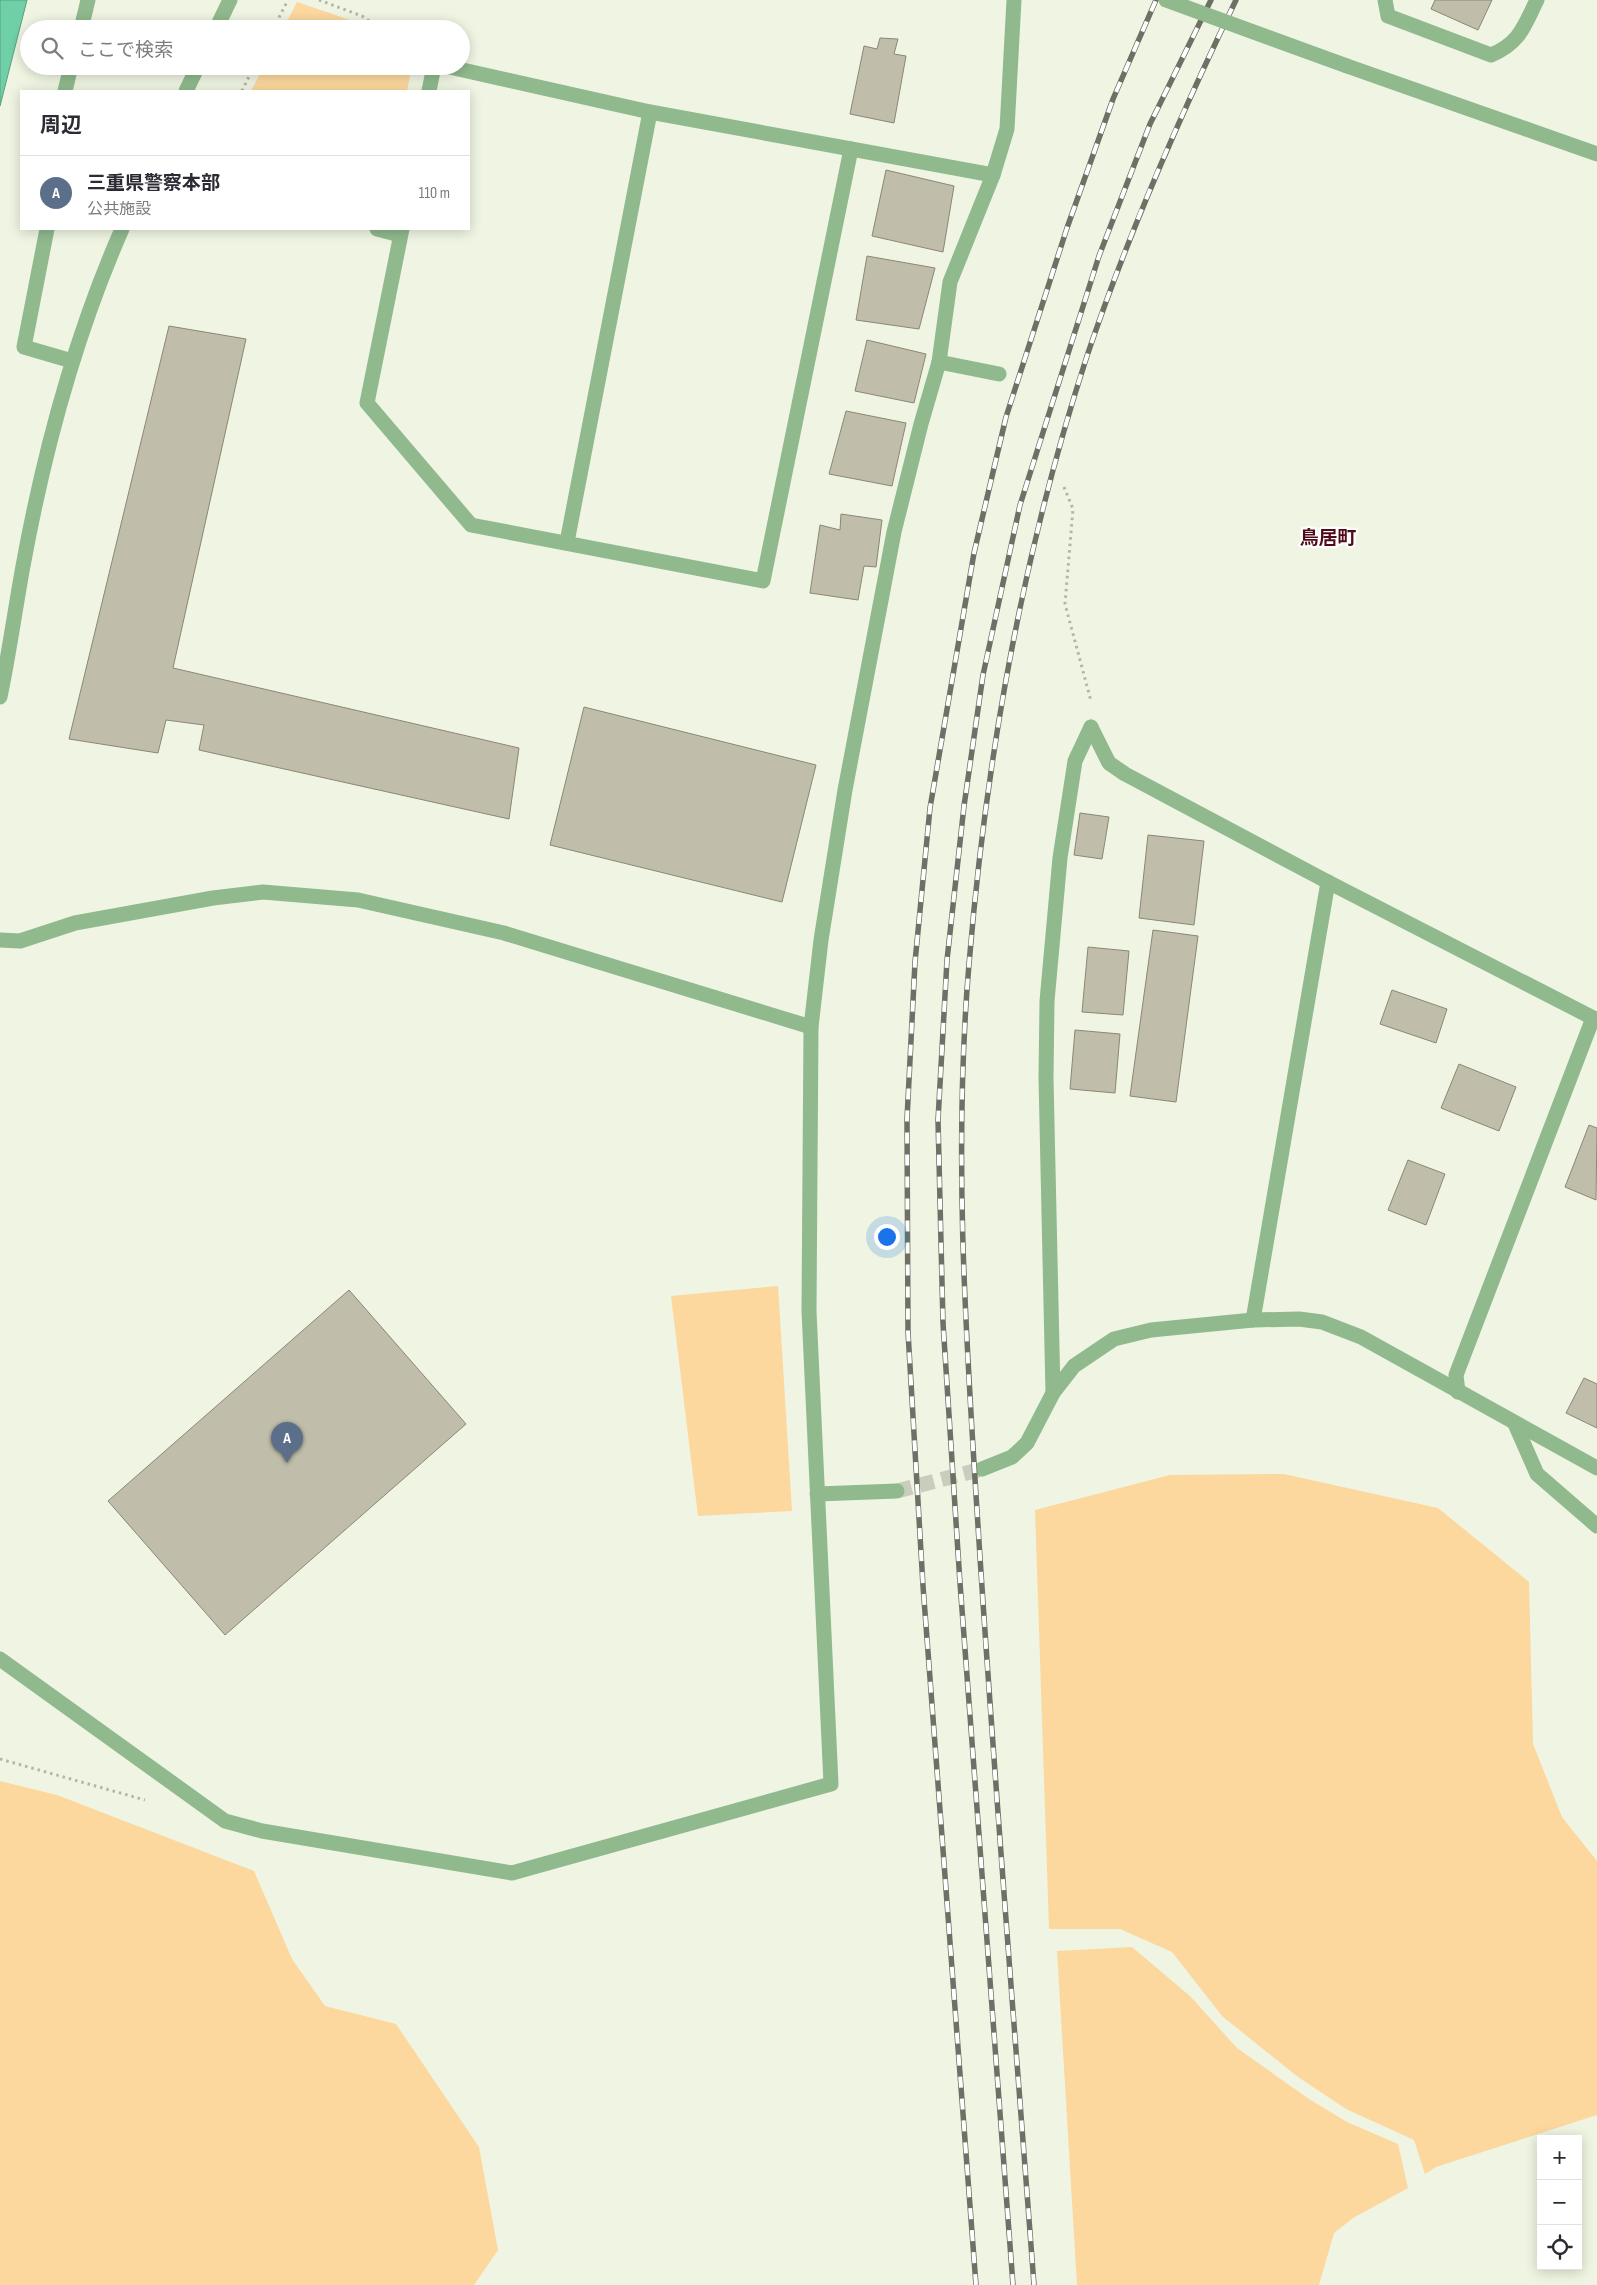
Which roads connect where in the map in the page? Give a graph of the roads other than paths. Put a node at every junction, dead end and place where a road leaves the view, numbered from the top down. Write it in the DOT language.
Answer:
graph roads {
  1 [pos="88,0"];
  2 [pos="230,0"];
  3 [pos="1014,0"];
  4 [pos="1166,0"];
  5 [pos="1385,0"];
  6 [pos="1537,0"];
  7 [pos="82,20"];
  8 [pos="220,20"];
  9 [pos="470,72"];
  10 [pos="69,75"];
  11 [pos="194,75"];
  12 [pos="432,75"];
  13 [pos="65,90"];
  14 [pos="186,90"];
  15 [pos="429,90"];
  16 [pos="650,112"];
  17 [pos="851,149"];
  18 [pos="1597,154"];
  19 [pos="993,175"];
  20 [pos="47,230"];
  21 [pos="122,230"];
  22 [pos="385,230"];
  23 [pos="401,232"];
  24 [pos="72,361"];
  25 [pos="940,362"];
  26 [pos="999,374"];
  27 [pos="567,542"];
  28 [pos="0,697"];
  29 [pos="1328,882"];
  30 [pos="0,940"];
  31 [pos="1595,1019"];
  32 [pos="811,1027"];
  33 [pos="1254,1320"];
  34 [pos="1458,1392"];
  35 [pos="1053,1393"];
  36 [pos="1515,1424"];
  37 [pos="1597,1468"];
  38 [pos="982,1469"];
  39 [pos="897,1491"];
  40 [pos="817,1494"];
  41 [pos="1597,1526"];
  42 [pos="0,1659"];
  1 -- 7 [label="street"];
  2 -- 8 [label="street"];
  3 -- 19 [label="street"];
  4 -- 18 [label="street, bridge"];
  5 -- 6 [label="street"];
  9 -- 16 [label="street"];
  10 -- 13 [label="street"];
  11 -- 14 [label="street"];
  12 -- 15 [label="street"];
  16 -- 17 [label="street"];
  16 -- 27 [label="street"];
  17 -- 19 [label="street"];
  17 -- 27 [label="street"];
  19 -- 25 [label="street"];
  20 -- 24 [label="street"];
  21 -- 24 [label="street"];
  22 -- 23 [label="street"];
  23 -- 27 [label="street"];
  24 -- 28 [label="street"];
  25 -- 26 [label="street"];
  25 -- 32 [label="street"];
  29 -- 31 [label="street"];
  29 -- 33 [label="street"];
  29 -- 35 [label="street"];
  30 -- 32 [label="street"];
  31 -- 34 [label="street"];
  32 -- 40 [label="street"];
  33 -- 34 [label="street"];
  33 -- 35 [label="street"];
  34 -- 36 [label="street"];
  35 -- 38 [label="street"];
  36 -- 37 [label="street"];
  36 -- 41 [label="street"];
  39 -- 40 [label="street"];
  40 -- 42 [label="street"];
}
